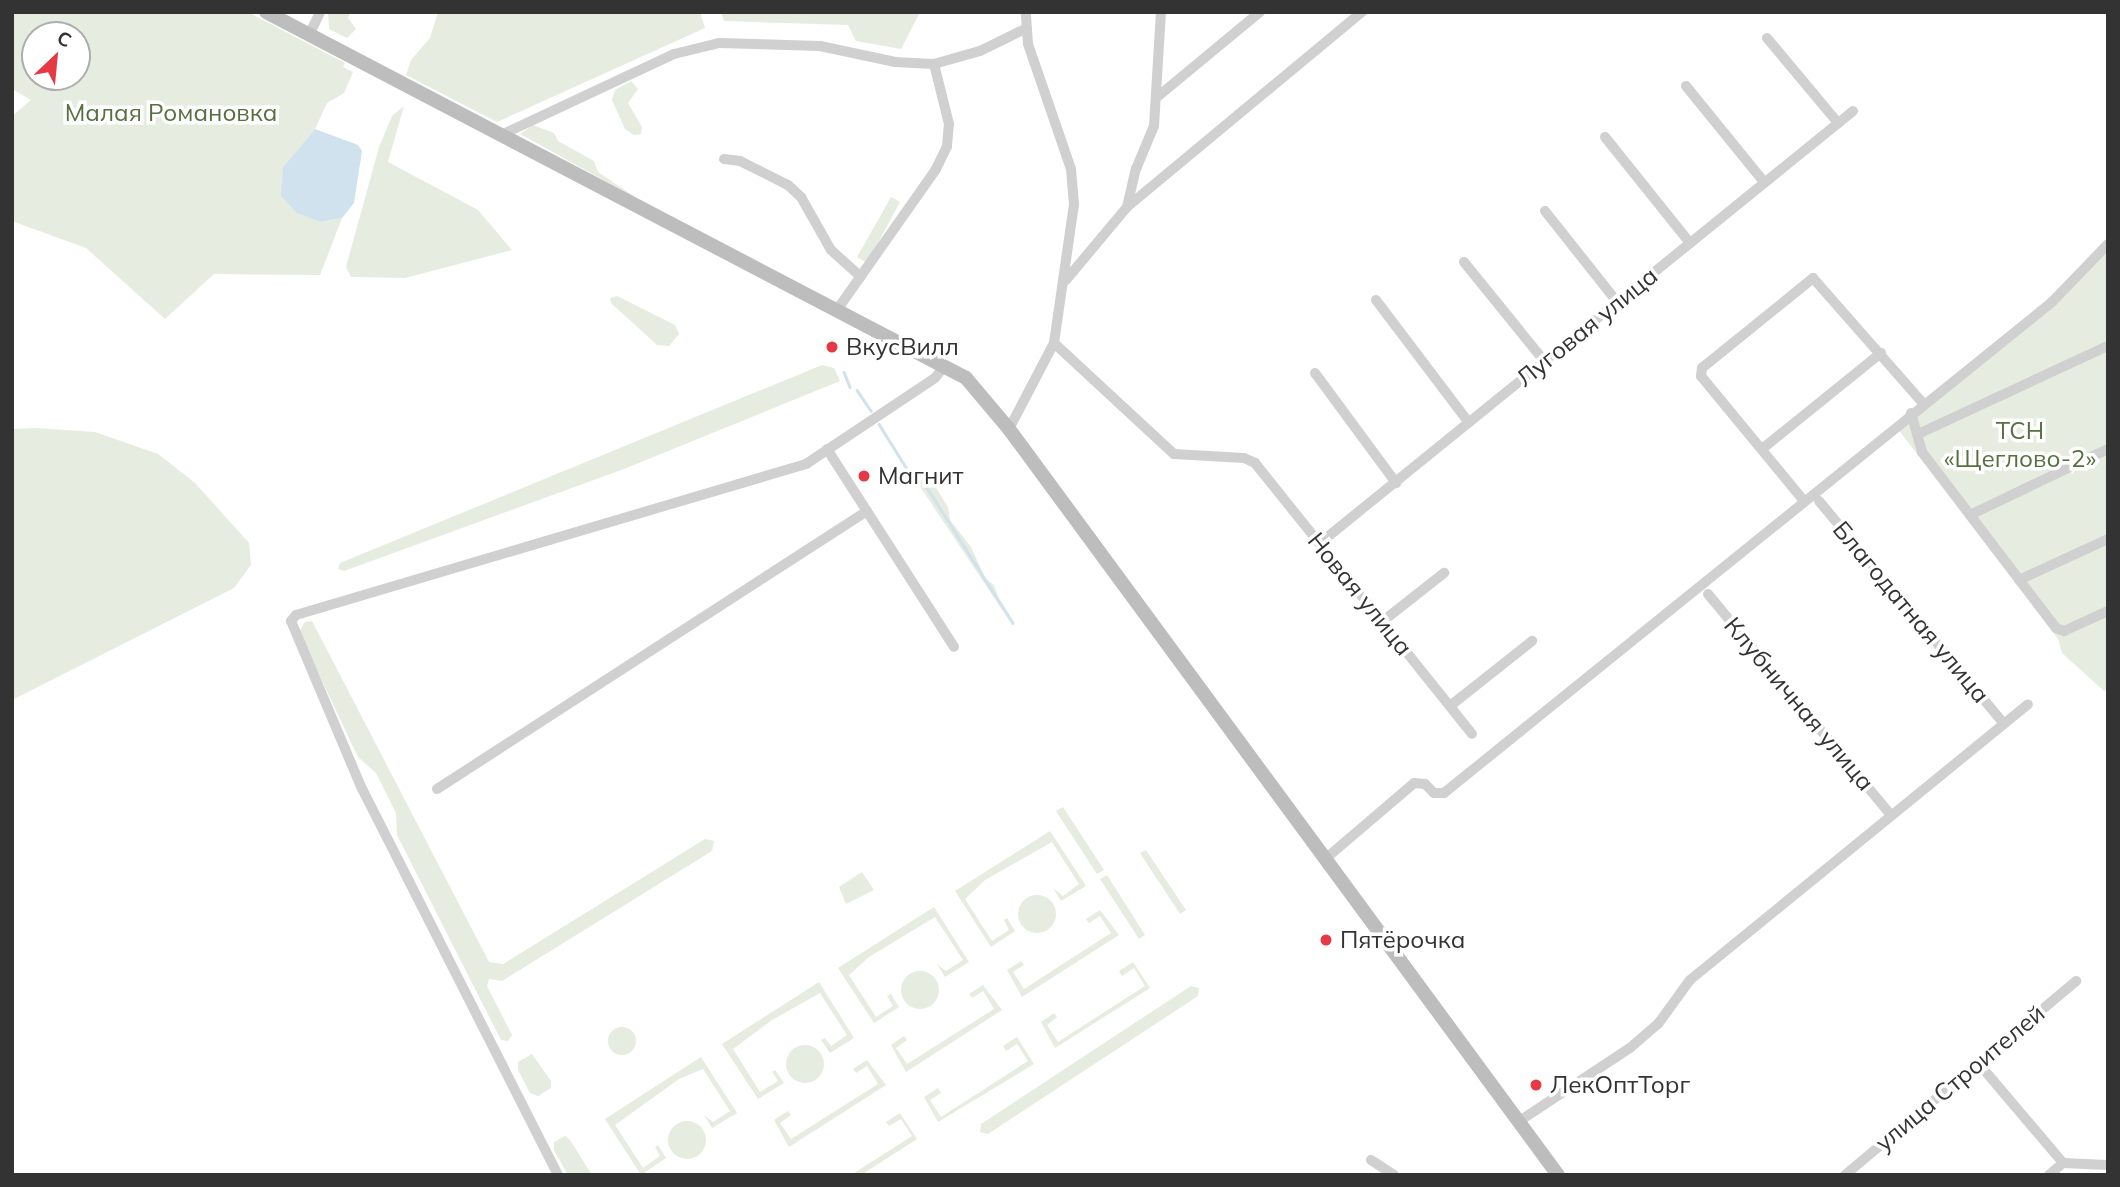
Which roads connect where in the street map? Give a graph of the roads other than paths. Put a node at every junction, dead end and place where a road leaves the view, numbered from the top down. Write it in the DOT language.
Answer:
graph roads {
  1 [pos="266,12"];
  2 [pos="320,12"];
  3 [pos="1026,12"];
  4 [pos="1161,12"];
  5 [pos="1260,12"];
  6 [pos="1362,12"];
  7 [pos="1027,28"];
  8 [pos="309,35"];
  9 [pos="1767,38"];
  10 [pos="934,64"];
  11 [pos="1686,86"];
  12 [pos="1156,98"];
  13 [pos="1853,111"];
  14 [pos="1838,123"];
  15 [pos="501,135"];
  16 [pos="1605,137"];
  17 [pos="724,159"];
  18 [pos="1764,182"];
  19 [pos="1128,207"];
  20 [pos="1545,211"];
  21 [pos="1690,243"];
  22 [pos="2108,244"];
  23 [pos="1464,262"];
  24 [pos="861,277"];
  25 [pos="1065,283"];
  26 [pos="1376,300"];
  27 [pos="1616,302"];
  28 [pos="837,310"];
  29 [pos="1054,343"];
  30 [pos="2108,346"];
  31 [pos="1881,353"];
  32 [pos="1545,362"];
  33 [pos="945,365"];
  34 [pos="1315,373"];
  35 [pos="1923,403"];
  36 [pos="1911,413"];
  37 [pos="1469,423"];
  38 [pos="1009,429"];
  39 [pos="1918,434"];
  40 [pos="827,449"];
  41 [pos="2108,449"];
  42 [pos="1762,450"];
  43 [pos="1396,483"];
  44 [pos="1804,501"];
  45 [pos="1819,501"];
  46 [pos="867,511"];
  47 [pos="1969,515"];
  48 [pos="2108,539"];
  49 [pos="1320,544"];
  50 [pos="1444,573"];
  51 [pos="2019,580"];
  52 [pos="1708,594"];
  53 [pos="2108,611"];
  54 [pos="1383,621"];
  55 [pos="1532,641"];
  56 [pos="954,647"];
  57 [pos="2028,704"];
  58 [pos="1450,706"];
  59 [pos="2003,723"];
  60 [pos="1472,734"];
  61 [pos="438,789"];
  62 [pos="1891,814"];
  63 [pos="1324,860"];
  64 [pos="2076,981"];
  65 [pos="1980,1065"];
  66 [pos="1518,1122"];
  67 [pos="1371,1160"];
  68 [pos="2063,1163"];
  69 [pos="2108,1165"];
  70 [pos="558,1175"];
  71 [pos="1394,1175"];
  72 [pos="1558,1175"];
  73 [pos="1845,1175"];
  74 [pos="2049,1175"];
  1 -- 8 [label="main road"];
  2 -- 8 [label="street"];
  3 -- 7 [label="street"];
  4 -- 12 [label="street"];
  5 -- 12 [label="street"];
  6 -- 19 [label="street"];
  7 -- 10 [label="street"];
  7 -- 25 [label="street"];
  8 -- 15 [label="main road"];
  9 -- 14 [label="street"];
  10 -- 15 [label="street"];
  10 -- 24 [label="street"];
  11 -- 18 [label="street"];
  12 -- 19 [label="street"];
  13 -- 14 [label="street, Луговая улица"];
  14 -- 18 [label="street, Луговая улица"];
  15 -- 28 [label="main road"];
  16 -- 21 [label="street"];
  17 -- 24 [label="street"];
  18 -- 21 [label="street, Луговая улица"];
  19 -- 25 [label="street"];
  20 -- 27 [label="street"];
  21 -- 27 [label="street, Луговая улица"];
  22 -- 35 [label="street"];
  23 -- 32 [label="street"];
  24 -- 28 [label="street"];
  25 -- 29 [label="street"];
  26 -- 37 [label="street"];
  27 -- 32 [label="street, Луговая улица"];
  28 -- 33 [label="main road"];
  29 -- 38 [label="street"];
  29 -- 49 [label="street, Новая улица"];
  30 -- 39 [label="street"];
  31 -- 35 [label="street"];
  31 -- 42 [label="street"];
  31 -- 42 [label="street"];
  32 -- 37 [label="street, Луговая улица"];
  33 -- 38 [label="main road"];
  33 -- 40 [label="street"];
  34 -- 43 [label="street"];
  35 -- 36 [label="street"];
  36 -- 39 [label="street"];
  36 -- 44 [label="street"];
  37 -- 43 [label="street, Луговая улица"];
  38 -- 63 [label="main road"];
  39 -- 47 [label="street"];
  40 -- 46 [label="street"];
  40 -- 70 [label="street"];
  41 -- 47 [label="street"];
  42 -- 44 [label="street"];
  43 -- 49 [label="street, Луговая улица"];
  44 -- 63 [label="street"];
  45 -- 59 [label="street, Благодатная улица"];
  46 -- 56 [label="street"];
  46 -- 61 [label="street"];
  47 -- 51 [label="street"];
  48 -- 51 [label="street"];
  49 -- 54 [label="street, Новая улица"];
  50 -- 54 [label="street"];
  51 -- 53 [label="street"];
  52 -- 62 [label="street, Клубничная улица"];
  54 -- 58 [label="street, Новая улица"];
  55 -- 58 [label="street"];
  57 -- 59 [label="street"];
  58 -- 60 [label="street, Новая улица"];
  59 -- 62 [label="street"];
  62 -- 66 [label="street"];
  63 -- 66 [label="main road"];
  64 -- 65 [label="street, улица Строителей"];
  65 -- 68 [label="street"];
  65 -- 73 [label="street, улица Строителей"];
  66 -- 72 [label="main road"];
  67 -- 71 [label="street"];
  68 -- 69 [label="street"];
  68 -- 74 [label="street"];
}
